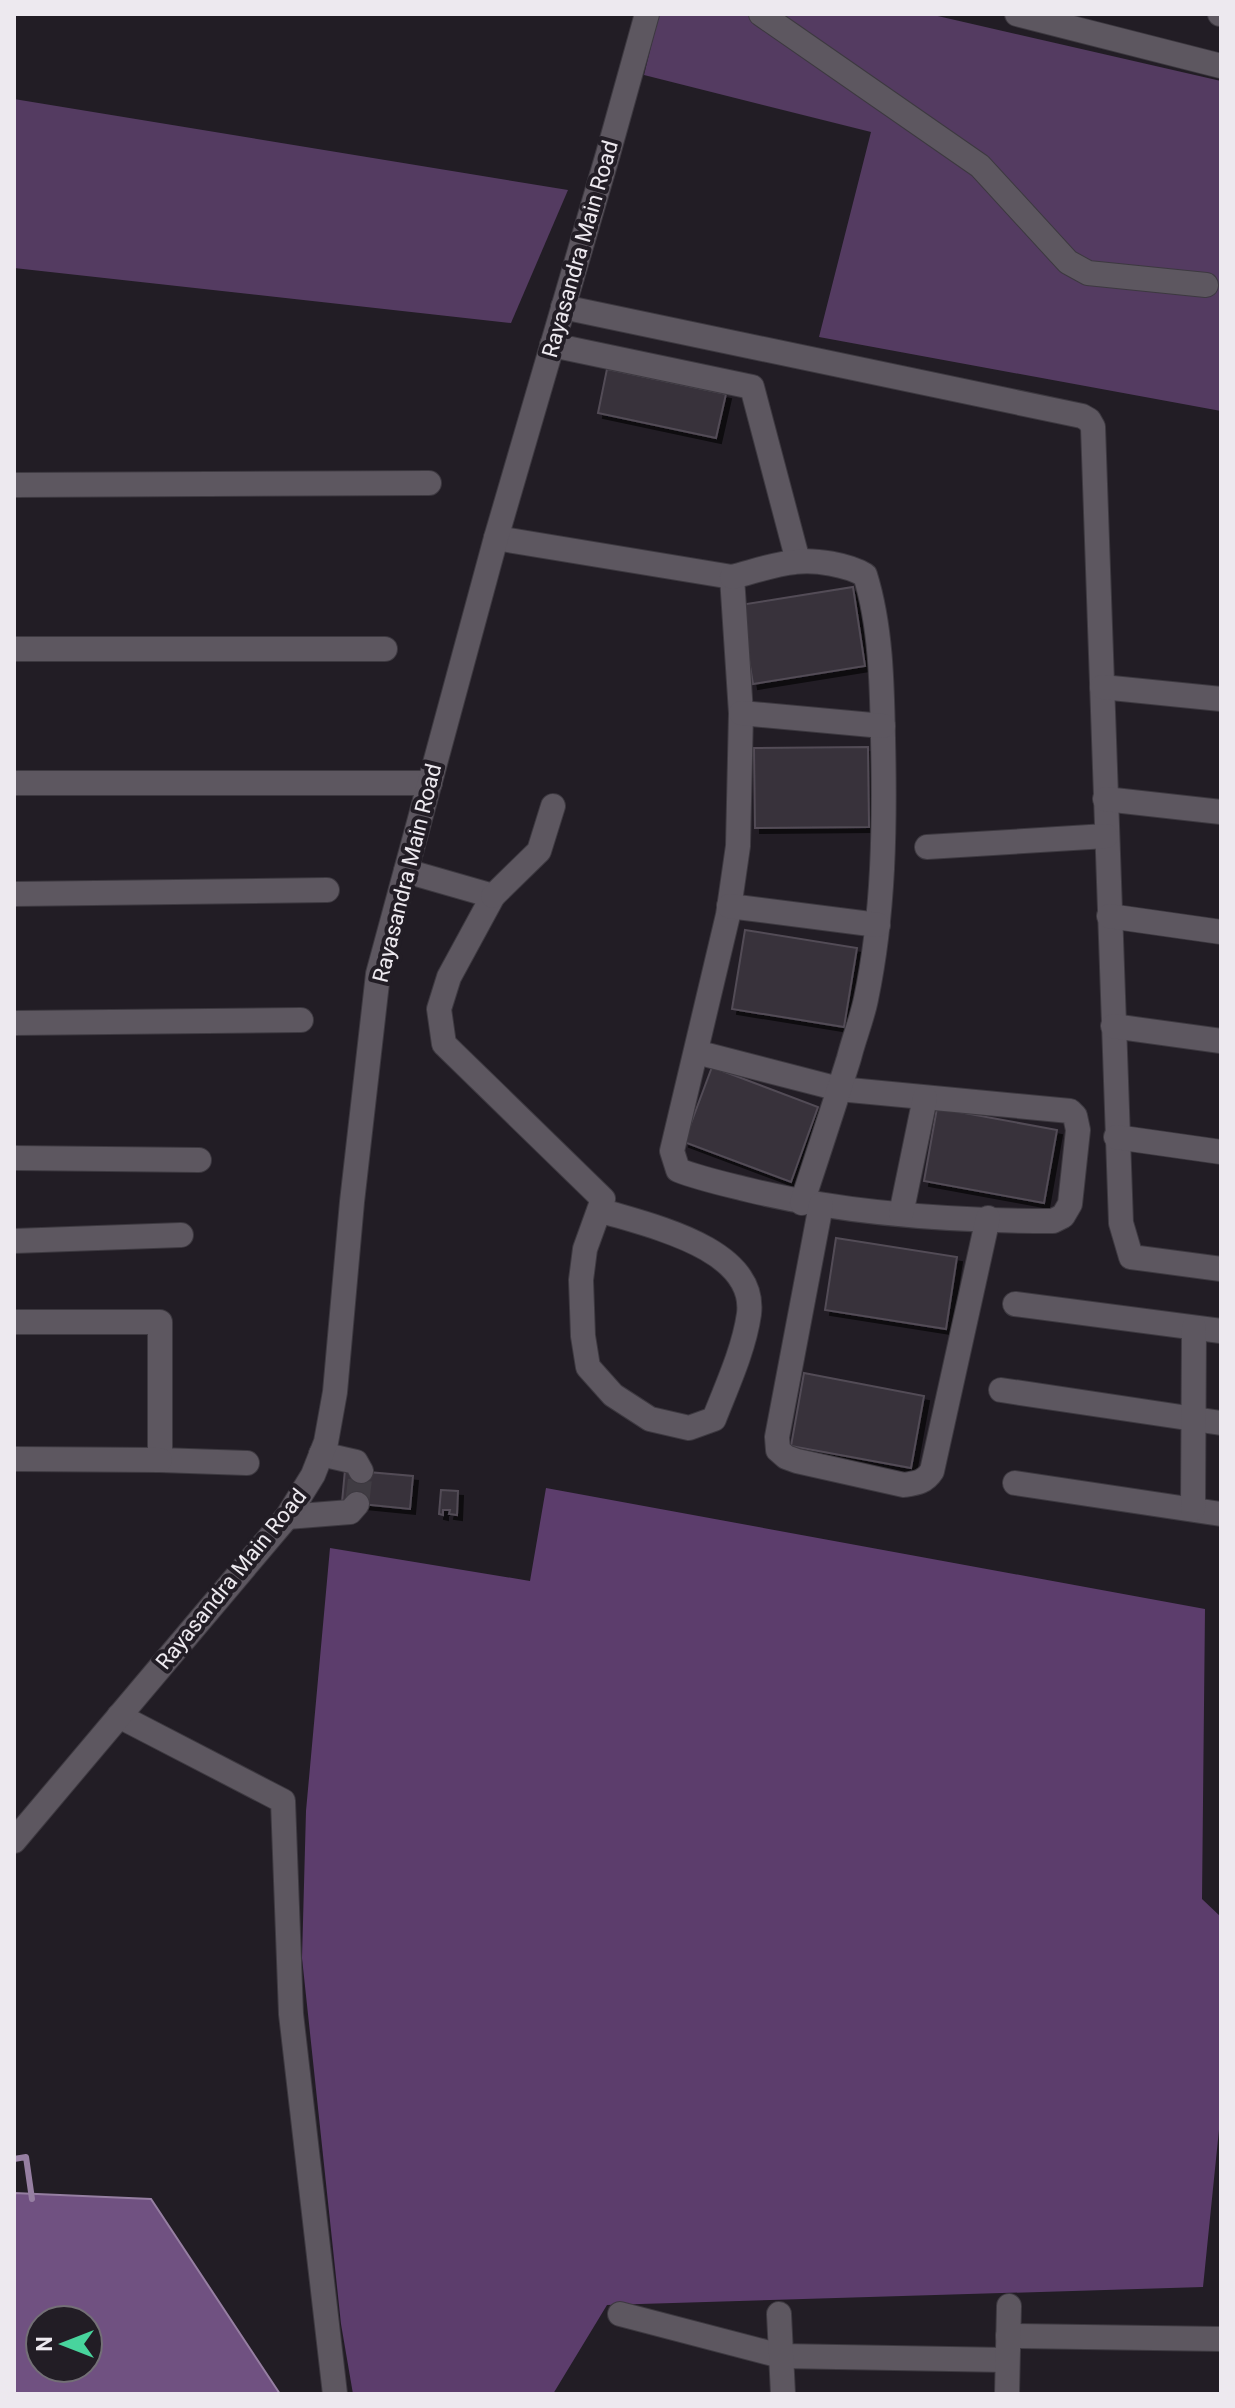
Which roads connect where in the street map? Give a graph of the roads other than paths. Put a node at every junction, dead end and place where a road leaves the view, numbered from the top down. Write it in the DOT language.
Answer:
graph roads {
  1 [pos="647,14"];
  2 [pos="761,14"];
  3 [pos="1033,16"];
  4 [pos="1221,66"];
  5 [pos="1206,285"];
  6 [pos="563,307"];
  7 [pos="552,345"];
  8 [pos="429,483"];
  9 [pos="14,485"];
  10 [pos="496,538"];
  11 [pos="798,561"];
  12 [pos="732,577"];
  13 [pos="14,649"];
  14 [pos="385,649"];
  15 [pos="1102,687"];
  16 [pos="1221,699"];
  17 [pos="741,713"];
  18 [pos="883,726"];
  19 [pos="14,783"];
  20 [pos="430,783"];
  21 [pos="1105,799"];
  22 [pos="553,806"];
  23 [pos="1221,812"];
  24 [pos="1106,836"];
  25 [pos="927,847"];
  26 [pos="406,871"];
  27 [pos="327,890"];
  28 [pos="14,894"];
  29 [pos="493,896"];
  30 [pos="729,906"];
  31 [pos="1109,916"];
  32 [pos="878,925"];
  33 [pos="1221,932"];
  34 [pos="301,1020"];
  35 [pos="14,1023"];
  36 [pos="1113,1026"];
  37 [pos="1221,1041"];
  38 [pos="696,1052"];
  39 [pos="839,1089"];
  40 [pos="925,1098"];
  41 [pos="1116,1137"];
  42 [pos="1221,1152"];
  43 [pos="14,1158"];
  44 [pos="199,1160"];
  45 [pos="811,1204"];
  46 [pos="599,1210"];
  47 [pos="901,1214"];
  48 [pos="988,1218"];
  49 [pos="181,1235"];
  50 [pos="14,1241"];
  51 [pos="1221,1269"];
  52 [pos="1015,1304"];
  53 [pos="14,1322"];
  54 [pos="1194,1328"];
  55 [pos="1221,1331"];
  56 [pos="1001,1390"];
  57 [pos="1193,1419"];
  58 [pos="1221,1423"];
  59 [pos="321,1454"];
  60 [pos="14,1459"];
  61 [pos="160,1460"];
  62 [pos="247,1463"];
  63 [pos="361,1471"];
  64 [pos="1015,1483"];
  65 [pos="357,1504"];
  66 [pos="1193,1509"];
  67 [pos="1221,1514"];
  68 [pos="287,1517"];
  69 [pos="119,1716"];
  70 [pos="14,1841"];
  71 [pos="1009,2306"];
  72 [pos="620,2314"];
  73 [pos="779,2314"];
  74 [pos="1221,2339"];
  75 [pos="1008,2348"];
  76 [pos="781,2356"];
  77 [pos="335,2394"];
  78 [pos="783,2394"];
  79 [pos="1007,2394"];
  1 -- 6 [label="street, Rayasandra Main Road"];
  2 -- 5 [label="street"];
  3 -- 4 [label="street"];
  6 -- 7 [label="street, Rayasandra Main Road"];
  6 -- 15 [label="street"];
  7 -- 10 [label="street, Rayasandra Main Road"];
  7 -- 11 [label="street"];
  8 -- 9 [label="street"];
  10 -- 12 [label="street"];
  10 -- 20 [label="street, Rayasandra Main Road"];
  11 -- 12 [label="street"];
  11 -- 18 [label="street"];
  12 -- 17 [label="street"];
  13 -- 14 [label="street"];
  15 -- 16 [label="street"];
  15 -- 21 [label="street"];
  17 -- 18 [label="street"];
  17 -- 30 [label="street"];
  18 -- 32 [label="street"];
  19 -- 20 [label="street"];
  20 -- 26 [label="street, Rayasandra Main Road"];
  21 -- 23 [label="street"];
  21 -- 24 [label="street"];
  22 -- 29 [label="street"];
  24 -- 25 [label="street"];
  24 -- 31 [label="street"];
  26 -- 29 [label="street"];
  26 -- 59 [label="street, Rayasandra Main Road"];
  27 -- 28 [label="street"];
  29 -- 46 [label="street"];
  30 -- 32 [label="street"];
  30 -- 38 [label="street"];
  31 -- 33 [label="street"];
  31 -- 36 [label="street"];
  32 -- 39 [label="street"];
  34 -- 35 [label="street"];
  36 -- 37 [label="street"];
  36 -- 41 [label="street"];
  38 -- 39 [label="street"];
  38 -- 45 [label="street"];
  39 -- 40 [label="street"];
  39 -- 45 [label="street"];
  40 -- 47 [label="street"];
  40 -- 48 [label="street"];
  41 -- 42 [label="street"];
  41 -- 51 [label="street"];
  43 -- 44 [label="street"];
  45 -- 47 [label="street"];
  45 -- 48 [label="street"];
  46 -- 46 [label="street"];
  47 -- 48 [label="street"];
  49 -- 50 [label="street"];
  52 -- 54 [label="street"];
  53 -- 61 [label="street"];
  54 -- 55 [label="street"];
  54 -- 57 [label="street"];
  56 -- 57 [label="street"];
  57 -- 58 [label="street"];
  57 -- 66 [label="street"];
  59 -- 63 [label="street"];
  59 -- 68 [label="street, Rayasandra Main Road"];
  60 -- 61 [label="street"];
  61 -- 62 [label="street"];
  64 -- 66 [label="street"];
  65 -- 68 [label="street"];
  66 -- 67 [label="street"];
  68 -- 69 [label="street, Rayasandra Main Road"];
  69 -- 70 [label="street, Rayasandra Main Road"];
  69 -- 77 [label="street"];
  71 -- 75 [label="street"];
  72 -- 76 [label="street"];
  73 -- 76 [label="street"];
  74 -- 75 [label="street"];
  75 -- 76 [label="street"];
  75 -- 79 [label="street"];
  76 -- 78 [label="street"];
}
